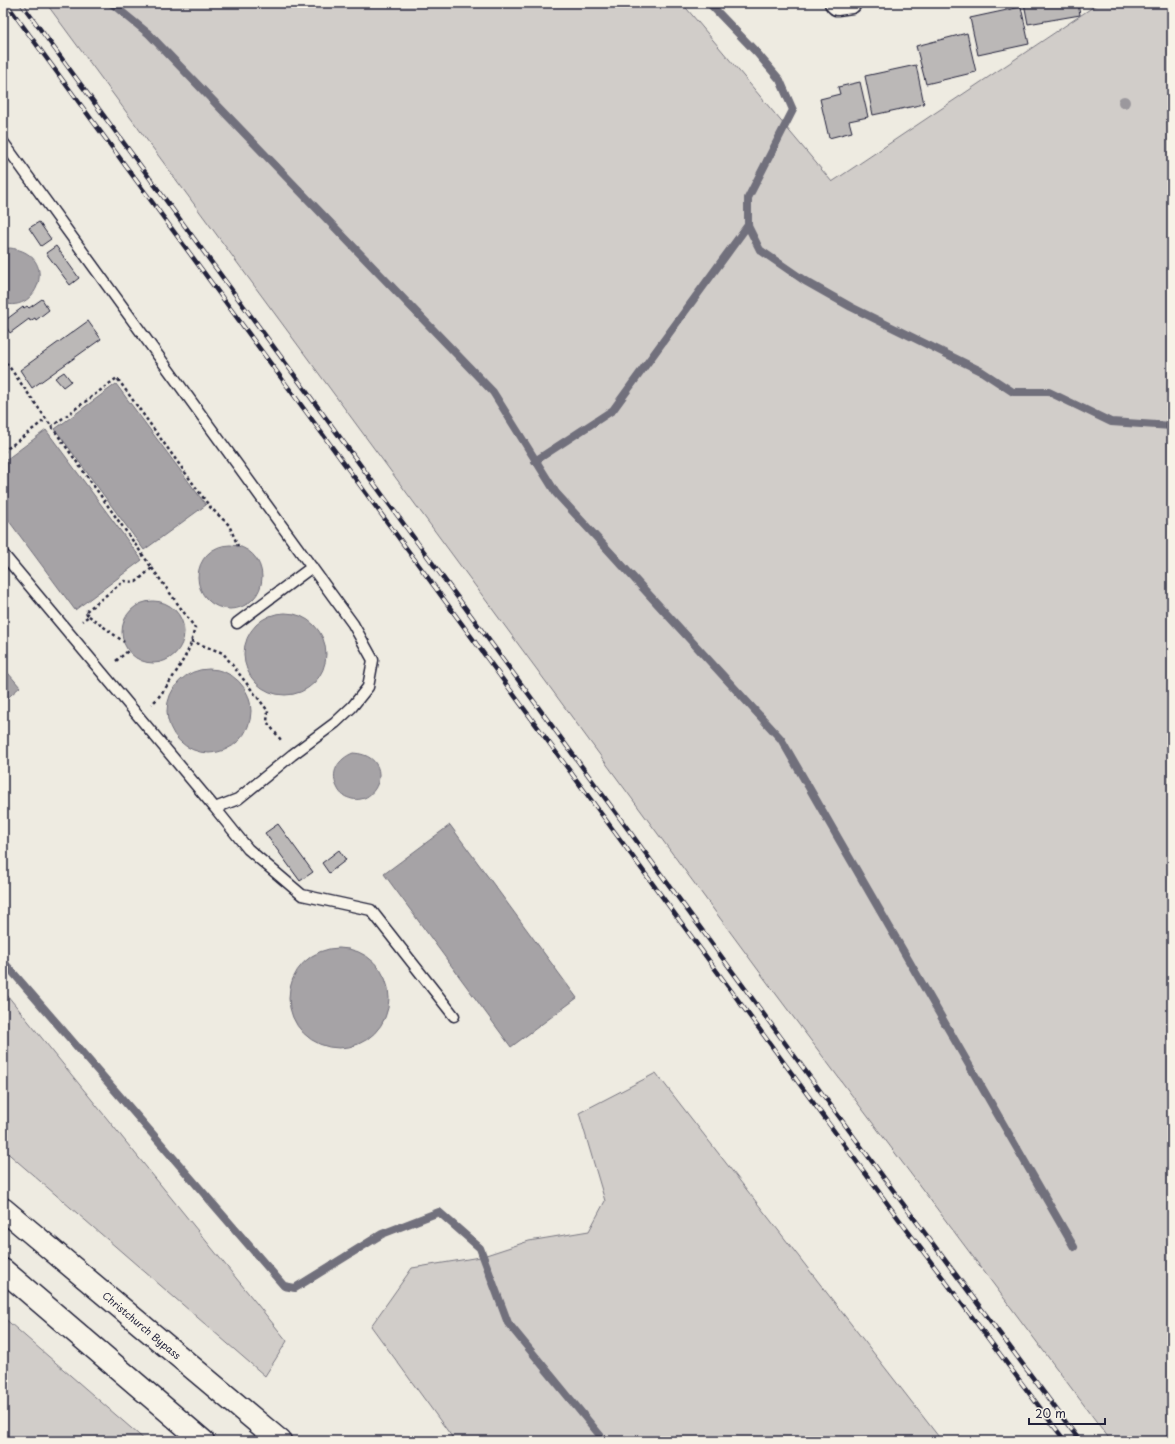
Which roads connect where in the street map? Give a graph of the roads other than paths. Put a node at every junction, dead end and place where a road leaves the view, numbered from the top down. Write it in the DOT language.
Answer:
graph roads {
  1 [pos="835,3"];
  2 [pos="851,3"];
  3 [pos="3,142"];
  4 [pos="3,554"];
  5 [pos="312,568"];
  6 [pos="237,623"];
  7 [pos="215,808"];
  8 [pos="454,1016"];
  9 [pos="3,1209"];
  10 [pos="3,1270"];
  11 [pos="204,1441"];
  12 [pos="280,1441"];
  1 -- 2 [label="street"];
  3 -- 5 [label="lane"];
  4 -- 7 [label="lane"];
  5 -- 6 [label="lane"];
  5 -- 7 [label="lane"];
  7 -- 8 [label="lane"];
  9 -- 12 [label="main road, Christchurch Bypass"];
  10 -- 11 [label="main road"];
}
